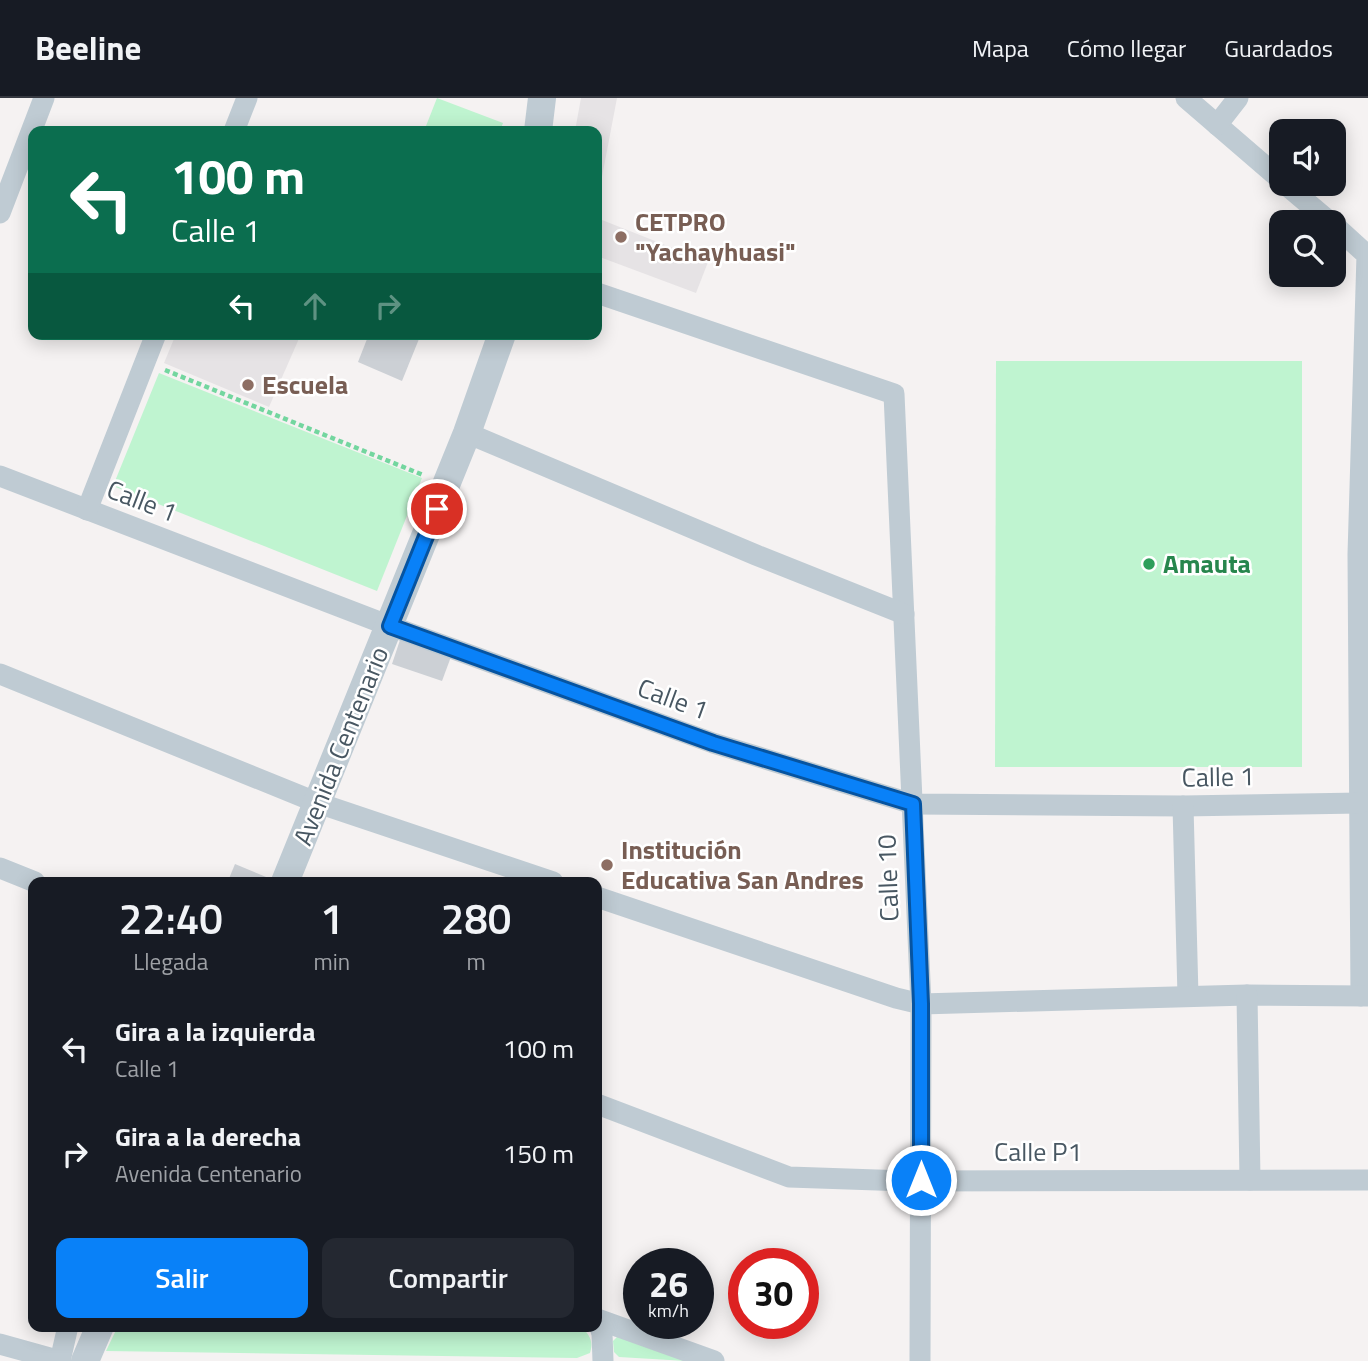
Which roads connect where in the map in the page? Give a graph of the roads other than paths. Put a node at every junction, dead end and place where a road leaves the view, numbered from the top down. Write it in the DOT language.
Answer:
graph roads {
  1 [pos="44,98"];
  2 [pos="247,98"];
  3 [pos="542,98"];
  4 [pos="1186,98"];
  5 [pos="1238,98"];
  6 [pos="1217,125"];
  7 [pos="33,126"];
  8 [pos="236,126"];
  9 [pos="539,126"];
  10 [pos="28,140"];
  11 [pos="1269,170"];
  12 [pos="1299,196"];
  13 [pos="1316,210"];
  14 [pos="0,213"];
  15 [pos="1346,236"];
  16 [pos="1368,255"];
  17 [pos="602,295"];
  18 [pos="154,340"];
  19 [pos="500,340"];
  20 [pos="467,433"];
  21 [pos="0,476"];
  22 [pos="87,510"];
  23 [pos="1363,554"];
  24 [pos="904,614"];
  25 [pos="390,626"];
  26 [pos="0,674"];
  27 [pos="318,803"];
  28 [pos="1360,803"];
  29 [pos="913,804"];
  30 [pos="1183,806"];
  31 [pos="0,868"];
  32 [pos="287,877"];
  33 [pos="538,877"];
  34 [pos="28,879"];
  35 [pos="602,899"];
  36 [pos="1247,995"];
  37 [pos="1188,996"];
  38 [pos="1364,996"];
  39 [pos="921,1004"];
  40 [pos="602,1106"];
  41 [pos="921,1180"];
  42 [pos="1250,1180"];
  43 [pos="1368,1180"];
  44 [pos="602,1322"];
  45 [pos="67,1332"];
  46 [pos="97,1332"];
  47 [pos="601,1332"];
  48 [pos="0,1343"];
  49 [pos="61,1361"];
  50 [pos="85,1361"];
  51 [pos="603,1361"];
  52 [pos="714,1361"];
  53 [pos="920,1361"];
  1 -- 7 [label="street"];
  2 -- 8 [label="street"];
  3 -- 9 [label="street"];
  4 -- 6 [label="street"];
  5 -- 6 [label="street"];
  6 -- 11 [label="street"];
  10 -- 14 [label="street"];
  12 -- 13 [label="street"];
  15 -- 16 [label="street"];
  16 -- 23 [label="street"];
  17 -- 24 [label="street, Calle 10"];
  18 -- 22 [label="street"];
  19 -- 20 [label="street, Avenida Centenario"];
  20 -- 24 [label="street"];
  20 -- 25 [label="street, Avenida Centenario"];
  21 -- 22 [label="street, Calle 1"];
  22 -- 25 [label="street, Calle 1"];
  23 -- 28 [label="street"];
  24 -- 29 [label="street, Calle 10"];
  25 -- 27 [label="street, Avenida Centenario"];
  25 -- 29 [label="street, Calle 1"];
  26 -- 27 [label="street"];
  27 -- 32 [label="street, Avenida Centenario"];
  27 -- 33 [label="street"];
  28 -- 30 [label="street, Calle 1"];
  28 -- 38 [label="street"];
  29 -- 30 [label="street, Calle 1"];
  29 -- 39 [label="street, Calle 10"];
  30 -- 37 [label="street"];
  31 -- 34 [label="street"];
  35 -- 39 [label="street"];
  36 -- 37 [label="street"];
  36 -- 38 [label="street"];
  36 -- 42 [label="street"];
  37 -- 39 [label="street"];
  39 -- 41 [label="street, Calle 10"];
  40 -- 41 [label="street, Calle P1"];
  41 -- 42 [label="street, Calle P1"];
  41 -- 53 [label="street, Calle 10"];
  42 -- 43 [label="street, Calle P1"];
  44 -- 52 [label="street"];
  45 -- 49 [label="street"];
  46 -- 50 [label="street"];
  47 -- 51 [label="street"];
  48 -- 49 [label="street"];
}
